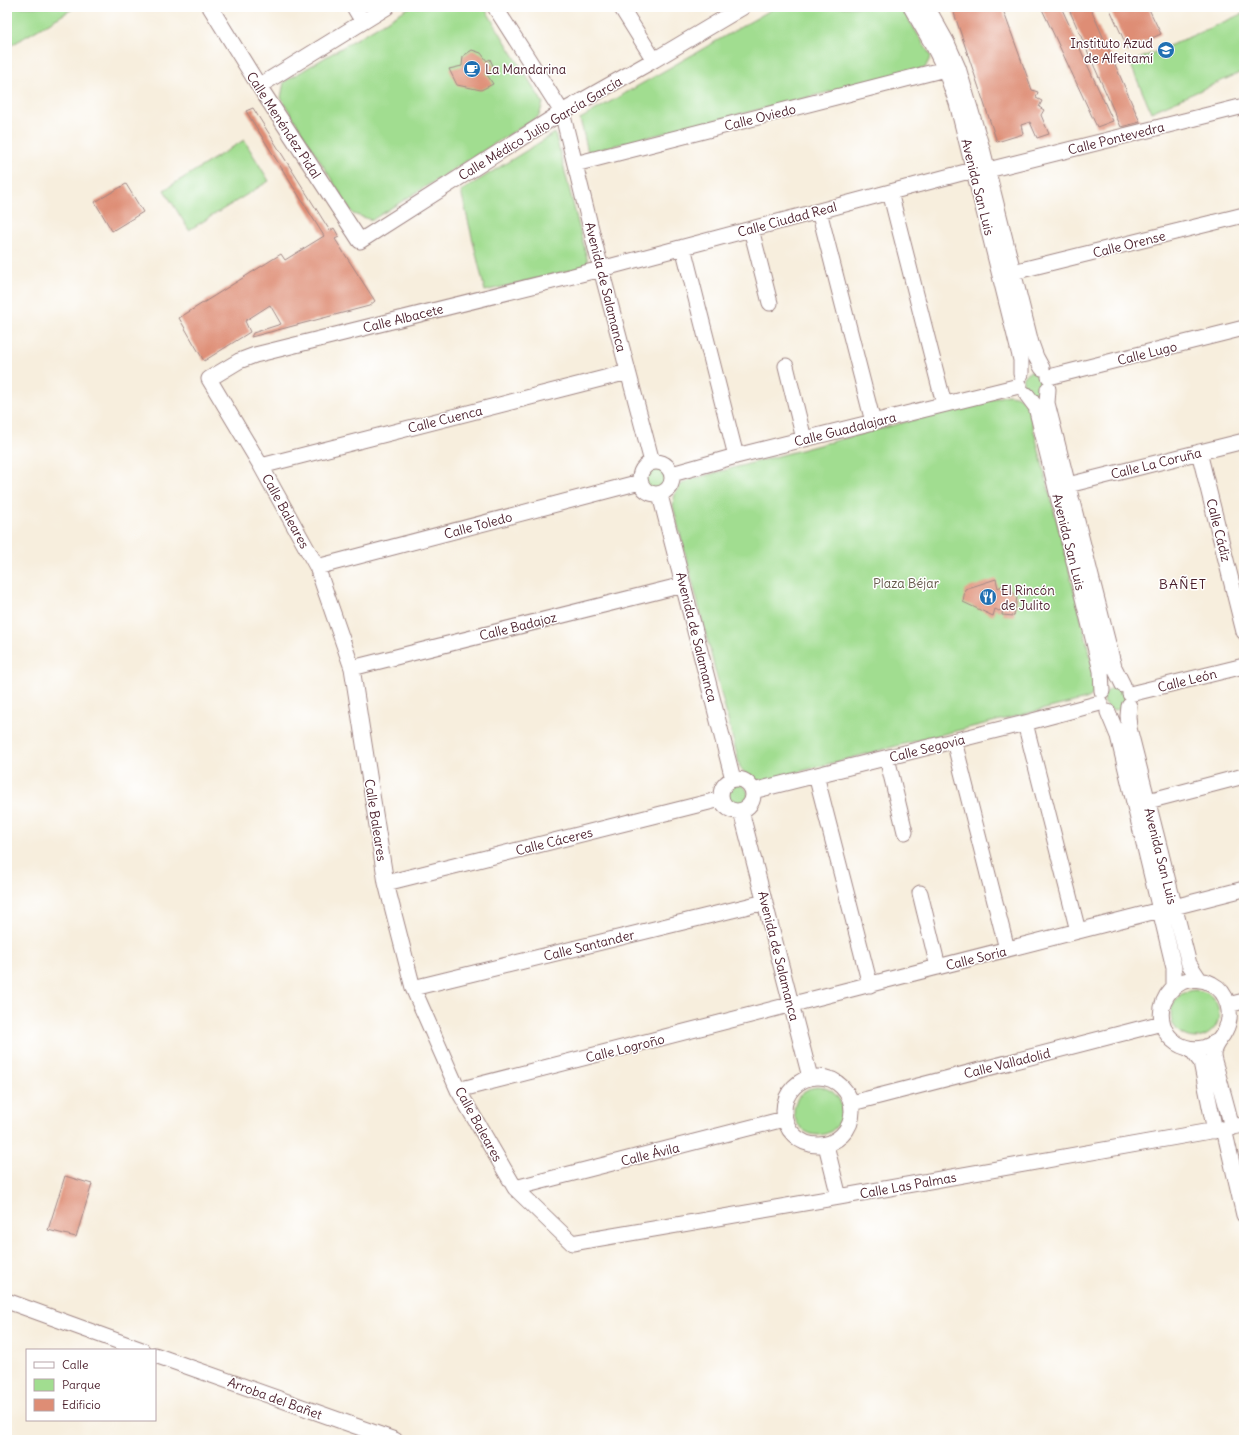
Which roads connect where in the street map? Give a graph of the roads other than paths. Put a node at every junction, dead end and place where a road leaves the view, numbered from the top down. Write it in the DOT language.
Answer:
graph roads {
  1 [pos="210,7"];
  2 [pos="354,7"];
  3 [pos="387,7"];
  4 [pos="495,7"];
  5 [pos="621,7"];
  6 [pos="743,7"];
  7 [pos="911,7"];
  8 [pos="927,7"];
  9 [pos="363,22"];
  10 [pos="654,60"];
  11 [pos="945,70"];
  12 [pos="259,86"];
  13 [pos="1244,106"];
  14 [pos="562,112"];
  15 [pos="575,164"];
  16 [pos="980,170"];
  17 [pos="890,192"];
  18 [pos="819,211"];
  19 [pos="1244,215"];
  20 [pos="751,229"];
  21 [pos="360,241"];
  22 [pos="683,247"];
  23 [pos="601,269"];
  24 [pos="1013,272"];
  25 [pos="770,303"];
  26 [pos="1244,328"];
  27 [pos="786,366"];
  28 [pos="628,372"];
  29 [pos="1047,378"];
  30 [pos="209,380"];
  31 [pos="1022,385"];
  32 [pos="944,404"];
  33 [pos="873,422"];
  34 [pos="804,439"];
  35 [pos="1244,441"];
  36 [pos="1199,452"];
  37 [pos="736,456"];
  38 [pos="652,462"];
  39 [pos="261,466"];
  40 [pos="672,474"];
  41 [pos="640,482"];
  42 [pos="1068,485"];
  43 [pos="660,495"];
  44 [pos="317,567"];
  45 [pos="683,585"];
  46 [pos="1244,632"];
  47 [pos="1244,666"];
  48 [pos="352,668"];
  49 [pos="1127,695"];
  50 [pos="1103,702"];
  51 [pos="1025,723"];
  52 [pos="954,741"];
  53 [pos="886,758"];
  54 [pos="816,775"];
  55 [pos="1244,776"];
  56 [pos="733,779"];
  57 [pos="753,791"];
  58 [pos="721,799"];
  59 [pos="1148,801"];
  60 [pos="741,811"];
  61 [pos="905,832"];
  62 [pos="386,883"];
  63 [pos="1244,889"];
  64 [pos="920,893"];
  65 [pos="765,902"];
  66 [pos="1167,909"];
  67 [pos="1078,931"];
  68 [pos="1007,949"];
  69 [pos="938,967"];
  70 [pos="1199,979"];
  71 [pos="870,985"];
  72 [pos="1174,987"];
  73 [pos="413,988"];
  74 [pos="1244,1001"];
  75 [pos="792,1005"];
  76 [pos="1228,1005"];
  77 [pos="1162,1023"];
  78 [pos="1216,1042"];
  79 [pos="1191,1049"];
  80 [pos="810,1077"];
  81 [pos="458,1090"];
  82 [pos="852,1102"];
  83 [pos="784,1119"];
  84 [pos="1229,1128"];
  85 [pos="826,1145"];
  86 [pos="515,1188"];
  87 [pos="839,1198"];
  88 [pos="1244,1215"];
  89 [pos="572,1243"];
  90 [pos="7,1301"];
  91 [pos="139,1349"];
  92 [pos="156,1354"];
  93 [pos="395,1440"];
  1 -- 12 [label="street, Calle Menéndez Pidal"];
  2 -- 9 [label="street"];
  3 -- 9 [label="street"];
  4 -- 14 [label="street, Avenida de Salamanca"];
  5 -- 10 [label="street"];
  6 -- 10 [label="street, Calle Médico Julio García García"];
  7 -- 11 [label="street, Avenida San Luis"];
  8 -- 16 [label="street, Avenida San Luis"];
  9 -- 12 [label="street"];
  10 -- 14 [label="street, Calle Médico Julio García García"];
  11 -- 15 [label="street, Calle Oviedo"];
  11 -- 16 [label="street, Avenida San Luis"];
  12 -- 21 [label="street, Calle Menéndez Pidal"];
  13 -- 16 [label="street, Calle Pontevedra"];
  14 -- 15 [label="street, Avenida de Salamanca"];
  14 -- 21 [label="street, Calle Médico Julio García García"];
  15 -- 23 [label="street, Avenida de Salamanca"];
  16 -- 17 [label="street, Calle Ciudad Real"];
  16 -- 24 [label="street, Avenida San Luis"];
  16 -- 31 [label="street, Avenida San Luis"];
  17 -- 18 [label="street, Calle Ciudad Real"];
  17 -- 32 [label="street"];
  18 -- 20 [label="street, Calle Ciudad Real"];
  18 -- 33 [label="street"];
  19 -- 24 [label="street, Calle Orense"];
  20 -- 22 [label="street, Calle Ciudad Real"];
  20 -- 25 [label="street"];
  22 -- 23 [label="street, Calle Ciudad Real"];
  22 -- 37 [label="street"];
  23 -- 28 [label="street, Avenida de Salamanca"];
  23 -- 30 [label="street, Calle Albacete"];
  24 -- 29 [label="street, Avenida San Luis"];
  26 -- 29 [label="street, Calle Lugo"];
  27 -- 34 [label="street"];
  28 -- 38 [label="street, Avenida de Salamanca"];
  28 -- 39 [label="street, Calle Cuenca"];
  29 -- 31 [label="street"];
  29 -- 31 [label="street"];
  29 -- 42 [label="street, Avenida San Luis"];
  30 -- 39 [label="street, Calle Baleares"];
  31 -- 32 [label="street, Calle Guadalajara"];
  31 -- 50 [label="street, Avenida San Luis"];
  32 -- 33 [label="street, Calle Guadalajara"];
  33 -- 34 [label="street, Calle Guadalajara"];
  34 -- 37 [label="street, Calle Guadalajara"];
  35 -- 36 [label="street, Calle La Coruña"];
  36 -- 42 [label="street, Calle La Coruña"];
  36 -- 46 [label="street, Calle Cádiz"];
  37 -- 40 [label="street, Calle Guadalajara"];
  38 -- 40 [label="street"];
  38 -- 41 [label="street"];
  39 -- 44 [label="street, Calle Baleares"];
  40 -- 43 [label="street"];
  41 -- 43 [label="street"];
  41 -- 44 [label="street, Calle Toledo"];
  42 -- 49 [label="street, Avenida San Luis"];
  43 -- 45 [label="street, Avenida de Salamanca"];
  44 -- 48 [label="street, Calle Baleares"];
  45 -- 48 [label="street, Calle Badajoz"];
  45 -- 56 [label="street, Avenida de Salamanca"];
  47 -- 49 [label="street, Calle León"];
  48 -- 62 [label="street, Calle Baleares"];
  49 -- 50 [label="street"];
  49 -- 50 [label="street"];
  49 -- 59 [label="street, Avenida San Luis"];
  50 -- 51 [label="street, Calle Segovia"];
  50 -- 66 [label="street, Avenida San Luis"];
  51 -- 52 [label="street, Calle Segovia"];
  51 -- 67 [label="street"];
  52 -- 53 [label="street, Calle Segovia"];
  52 -- 68 [label="street"];
  53 -- 54 [label="street, Calle Segovia"];
  53 -- 61 [label="street"];
  54 -- 57 [label="street, Calle Segovia"];
  54 -- 71 [label="street"];
  55 -- 59 [label="street"];
  56 -- 57 [label="street"];
  56 -- 58 [label="street"];
  57 -- 60 [label="street"];
  58 -- 60 [label="street"];
  58 -- 62 [label="street, Calle Cáceres"];
  59 -- 66 [label="street, Avenida San Luis"];
  60 -- 65 [label="street, Avenida de Salamanca"];
  62 -- 73 [label="street, Calle Baleares"];
  63 -- 66 [label="street, Calle Soria"];
  64 -- 69 [label="street"];
  65 -- 73 [label="street, Calle Santander"];
  65 -- 75 [label="street, Avenida de Salamanca"];
  66 -- 67 [label="street, Calle Soria"];
  66 -- 70 [label="street, Avenida San Luis"];
  66 -- 72 [label="street, Avenida San Luis"];
  67 -- 68 [label="street, Calle Soria"];
  68 -- 69 [label="street, Calle Soria"];
  69 -- 71 [label="street, Calle Soria"];
  70 -- 72 [label="street"];
  70 -- 76 [label="street"];
  71 -- 75 [label="street, Calle Soria"];
  72 -- 77 [label="street"];
  73 -- 81 [label="street, Calle Baleares"];
  74 -- 76 [label="street"];
  75 -- 80 [label="street, Avenida de Salamanca"];
  75 -- 81 [label="street, Calle Logroño"];
  76 -- 78 [label="street"];
  77 -- 79 [label="street"];
  77 -- 82 [label="street, Calle Valladolid"];
  78 -- 79 [label="street"];
  78 -- 84 [label="street"];
  79 -- 84 [label="street"];
  80 -- 82 [label="street"];
  80 -- 83 [label="street"];
  81 -- 86 [label="street, Calle Baleares"];
  82 -- 85 [label="street"];
  83 -- 85 [label="street"];
  83 -- 86 [label="street, Calle Ávila"];
  84 -- 87 [label="street, Calle Las Palmas"];
  84 -- 88 [label="street"];
  85 -- 87 [label="street"];
  86 -- 89 [label="street, Calle Baleares"];
  87 -- 89 [label="street, Calle Las Palmas"];
  90 -- 91 [label="street"];
  92 -- 93 [label="street, Arroba del Bañet"];
}
